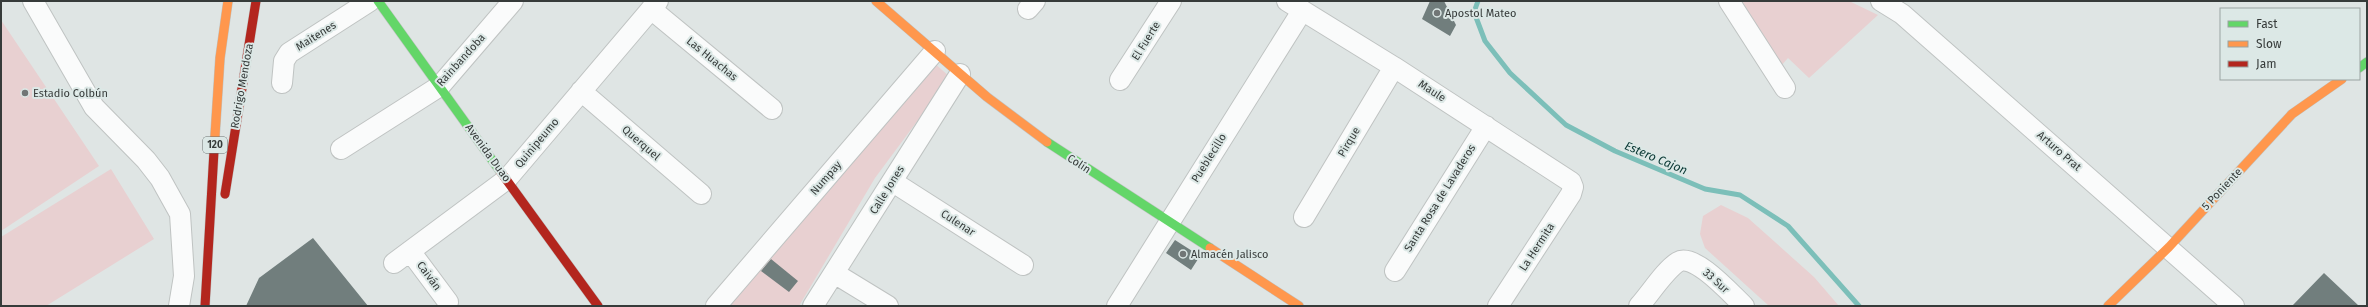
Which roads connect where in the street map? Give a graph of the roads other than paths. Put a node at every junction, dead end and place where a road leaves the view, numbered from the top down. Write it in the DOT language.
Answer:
graph roads {
  1 [pos="33,1"];
  2 [pos="228,1"];
  3 [pos="256,1"];
  4 [pos="370,1"];
  5 [pos="378,1"];
  6 [pos="513,1"];
  7 [pos="876,1"];
  8 [pos="1171,1"];
  9 [pos="1729,1"];
  10 [pos="1881,1"];
  11 [pos="655,5"];
  12 [pos="1294,6"];
  13 [pos="935,51"];
  14 [pos="1394,67"];
  15 [pos="960,74"];
  16 [pos="1120,80"];
  17 [pos="2341,80"];
  18 [pos="282,83"];
  19 [pos="440,86"];
  20 [pos="1785,88"];
  21 [pos="581,91"];
  22 [pos="772,109"];
  23 [pos="1486,126"];
  24 [pos="341,149"];
  25 [pos="507,179"];
  26 [pos="892,182"];
  27 [pos="1573,186"];
  28 [pos="700,194"];
  29 [pos="224,201"];
  30 [pos="1304,217"];
  31 [pos="1169,222"];
  32 [pos="219,223"];
  33 [pos="2169,247"];
  34 [pos="410,251"];
  35 [pos="394,263"];
  36 [pos="1023,265"];
  37 [pos="1395,271"];
  38 [pos="834,273"];
  39 [pos="206,290"];
  40 [pos="448,302"];
  41 [pos="179,306"];
  42 [pos="204,306"];
  43 [pos="598,306"];
  44 [pos="716,306"];
  45 [pos="813,306"];
  46 [pos="888,306"];
  47 [pos="1117,306"];
  48 [pos="1299,306"];
  49 [pos="1498,306"];
  50 [pos="1639,306"];
  51 [pos="1744,306"];
  52 [pos="2108,306"];
  53 [pos="2234,306"];
  1 -- 41 [label="street"];
  2 -- 39 [label="street, Rodrigo Mendoza / 120"];
  3 -- 29 [label="street, Rodrigo Mendoza / 120"];
  4 -- 18 [label="street, Maitenes"];
  5 -- 19 [label="street, Avenida Duao"];
  6 -- 19 [label="street, Rainbandoba"];
  7 -- 13 [label="street, Colín"];
  8 -- 16 [label="street, El Fuerte"];
  9 -- 20 [label="street"];
  10 -- 33 [label="street, Arturo Prat"];
  11 -- 21 [label="street, Quinipeumo"];
  11 -- 22 [label="street, Las Huachas"];
  12 -- 14 [label="street, Maule"];
  12 -- 31 [label="street, Pueblecillo"];
  13 -- 15 [label="street, Colín"];
  13 -- 44 [label="street, Numpay"];
  14 -- 23 [label="street, Maule"];
  14 -- 30 [label="street, Pirque"];
  15 -- 26 [label="street, Calle Jones"];
  15 -- 31 [label="street, Colín"];
  17 -- 33 [label="street, 5 Poniente"];
  19 -- 24 [label="street, Rainbandoba"];
  19 -- 25 [label="street, Avenida Duao"];
  21 -- 25 [label="street, Quinipeumo"];
  21 -- 28 [label="street, Querquel"];
  23 -- 27 [label="street, Maule"];
  23 -- 37 [label="street, Santa Rosa de Lavaderos"];
  25 -- 34 [label="street, Quinipeumo"];
  25 -- 43 [label="street, Avenida Duao"];
  26 -- 36 [label="street, Culenar"];
  26 -- 38 [label="street, Calle Jones"];
  27 -- 49 [label="street, La Hermita"];
  31 -- 47 [label="street, Pueblecillo"];
  31 -- 48 [label="street, Colín"];
  32 -- 39 [label="street, Rodrigo Mendoza / 120"];
  33 -- 52 [label="street, 5 Poniente"];
  33 -- 53 [label="street, Arturo Prat"];
  34 -- 35 [label="street, Quinipeumo"];
  34 -- 40 [label="street, Caiván"];
  38 -- 45 [label="street, Calle Jones"];
  38 -- 46 [label="street"];
  39 -- 42 [label="street, Rodrigo Mendoza / 120"];
  50 -- 51 [label="street, 33 Sur"];
}
